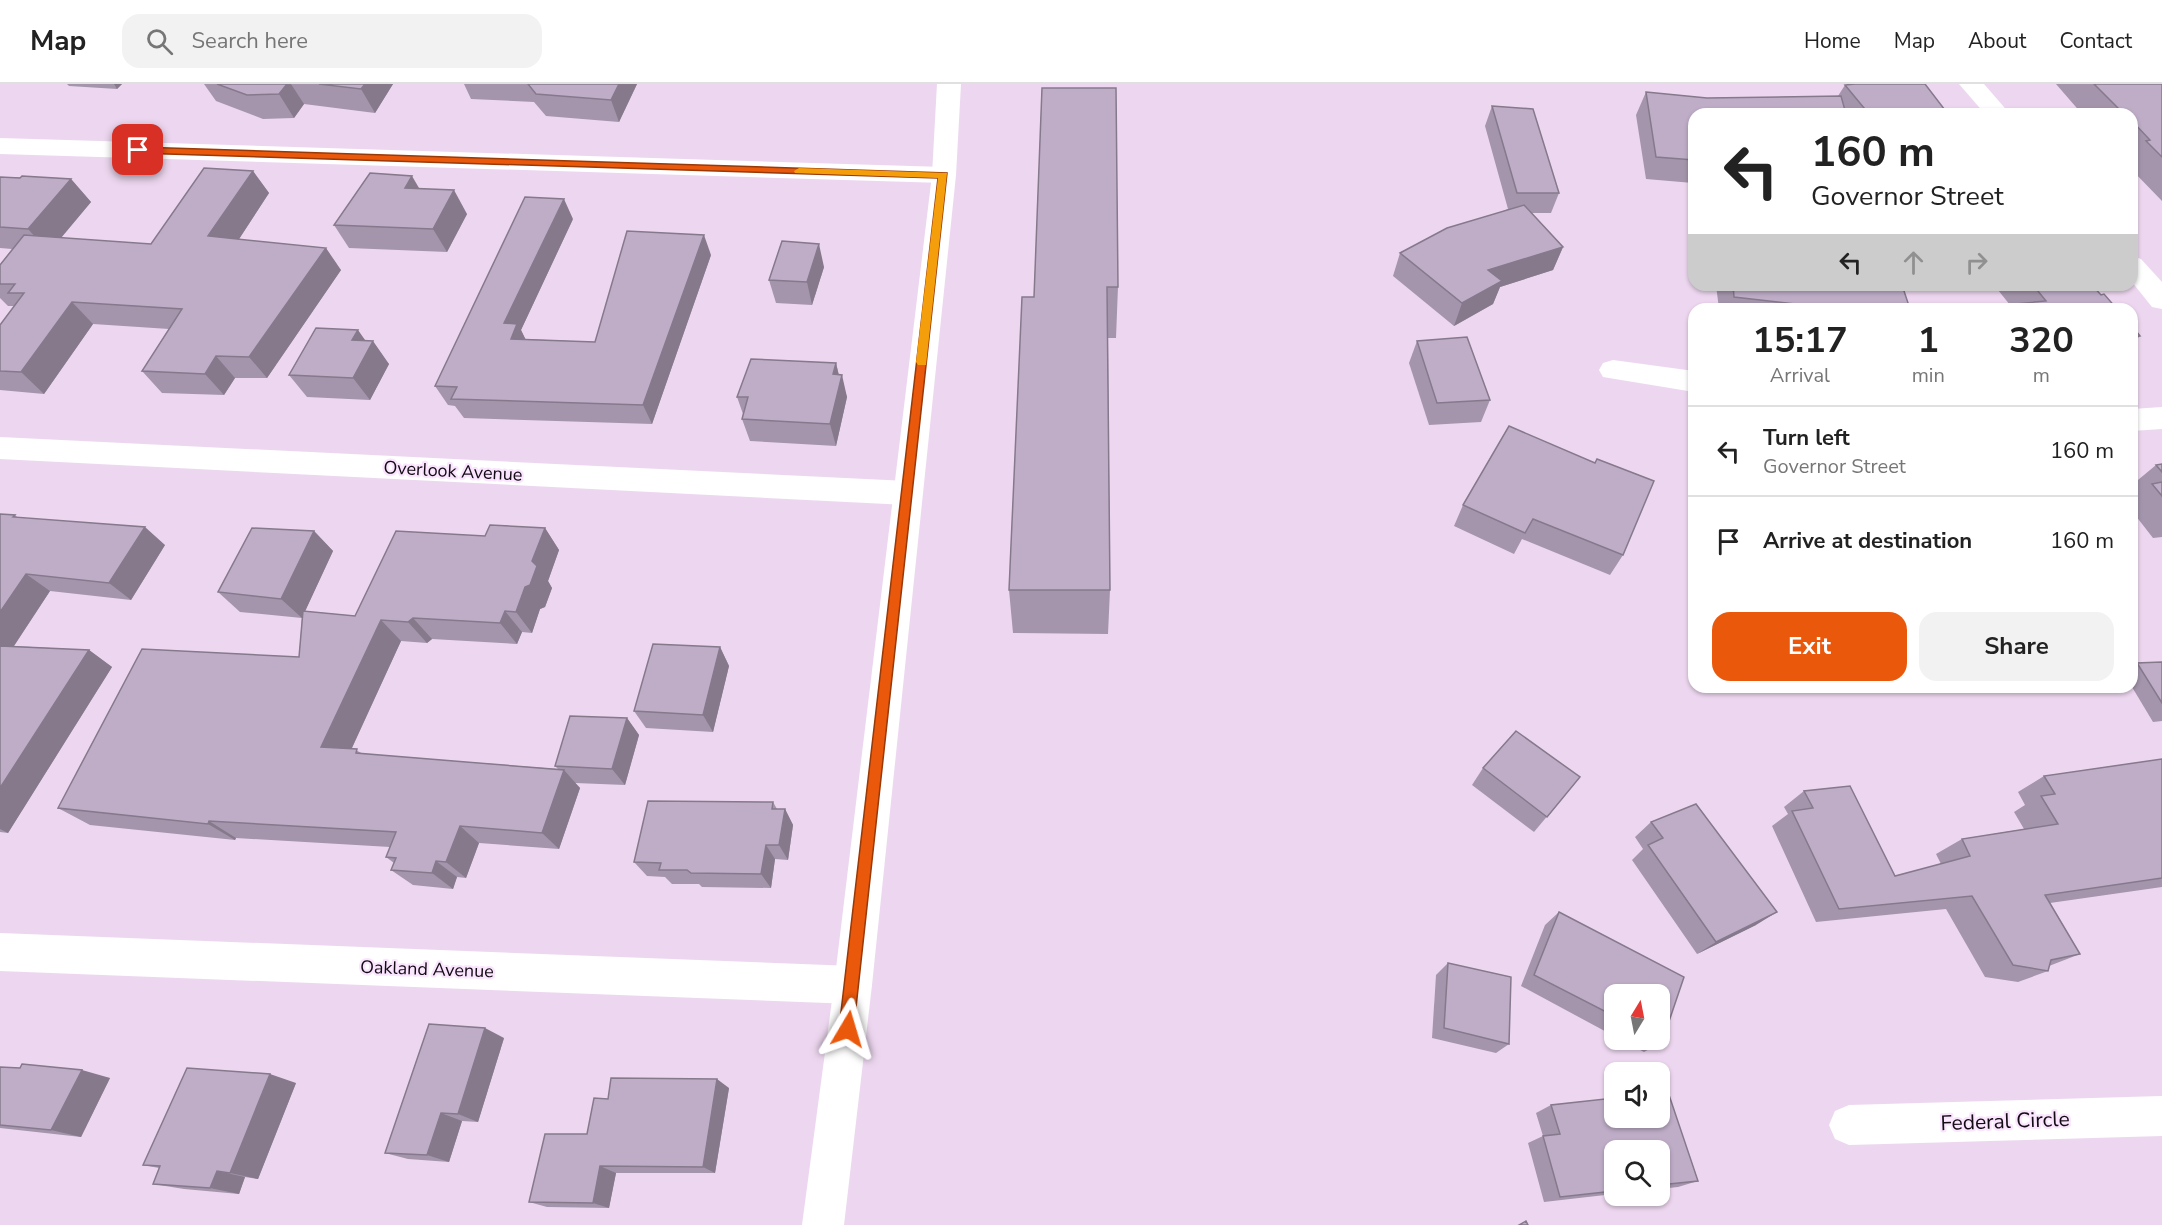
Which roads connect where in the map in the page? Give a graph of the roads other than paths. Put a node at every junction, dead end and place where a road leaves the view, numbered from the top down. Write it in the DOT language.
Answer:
graph roads {
  1 [pos="949,84"];
  2 [pos="1971,84"];
  3 [pos="1993,108"];
  4 [pos="0,146"];
  5 [pos="944,175"];
  6 [pos="2138,272"];
  7 [pos="2162,300"];
  8 [pos="1613,370"];
  9 [pos="1688,381"];
  10 [pos="2162,418"];
  11 [pos="2138,420"];
  12 [pos="0,448"];
  13 [pos="907,493"];
  14 [pos="0,952"];
  15 [pos="853,985"];
  16 [pos="2162,1116"];
  17 [pos="1849,1125"];
  18 [pos="823,1225"];
  1 -- 5 [label="street"];
  2 -- 3 [label="street"];
  4 -- 5 [label="street"];
  5 -- 13 [label="street"];
  6 -- 7 [label="street"];
  8 -- 9 [label="street"];
  10 -- 11 [label="street"];
  12 -- 13 [label="street, Overlook Avenue"];
  13 -- 15 [label="street"];
  14 -- 15 [label="street, Oakland Avenue"];
  15 -- 18 [label="street"];
  16 -- 17 [label="street, Federal Circle"];
}
